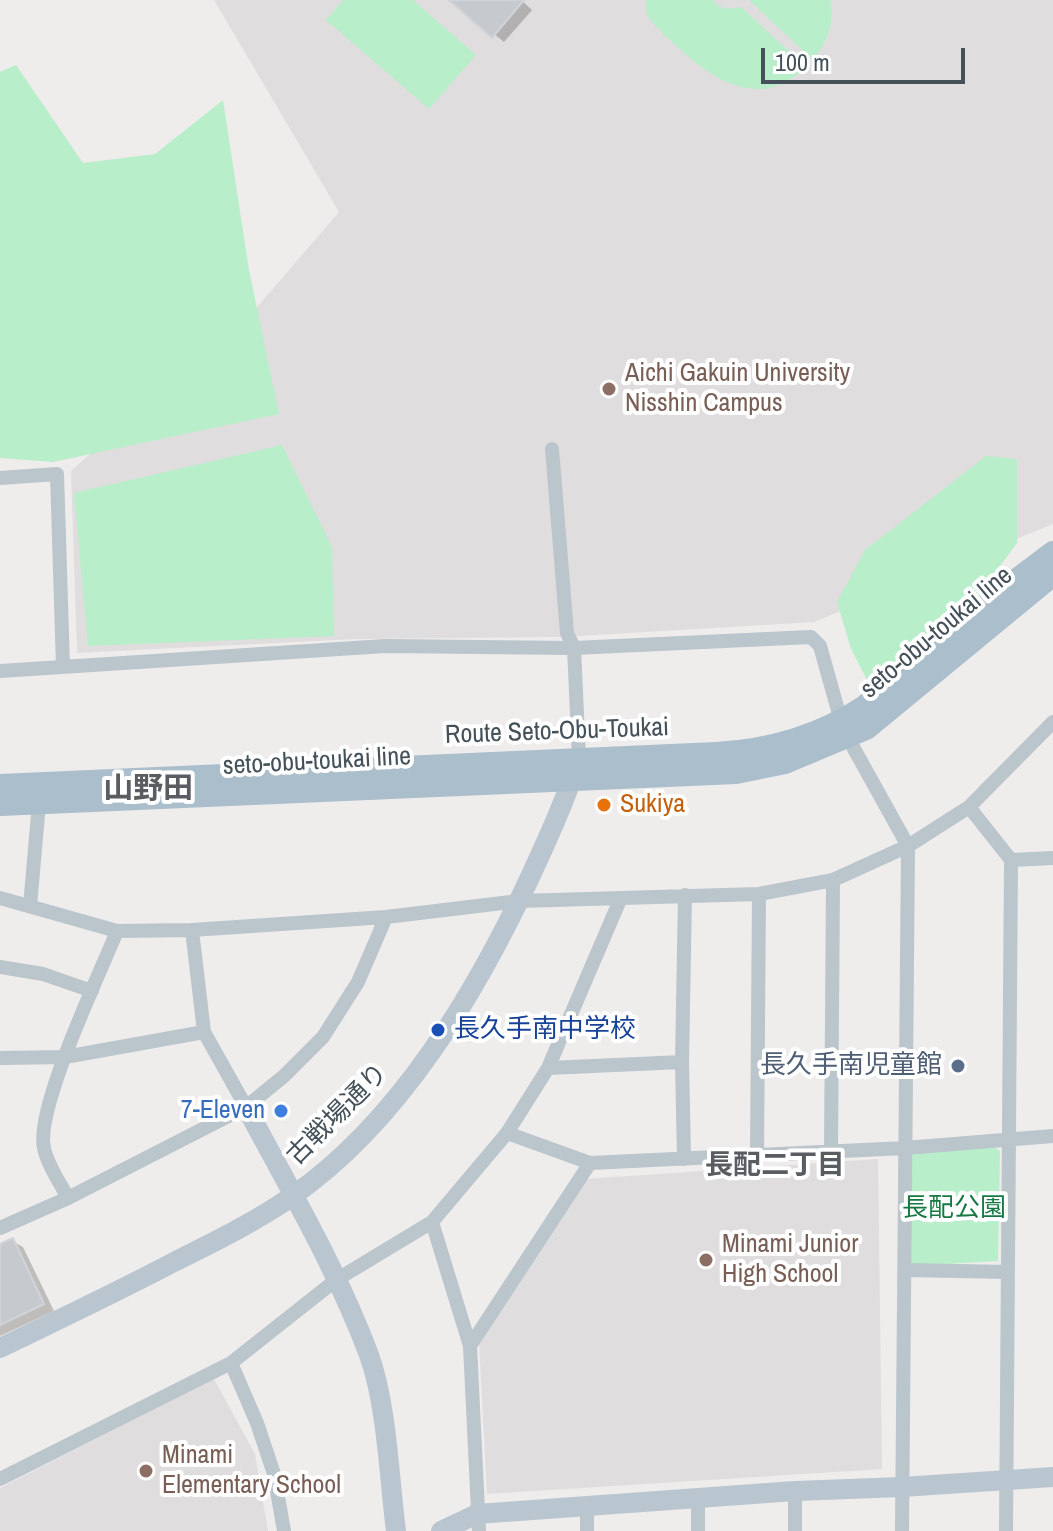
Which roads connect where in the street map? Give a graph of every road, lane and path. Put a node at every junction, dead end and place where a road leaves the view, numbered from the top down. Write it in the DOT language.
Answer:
graph roads {
  1 [pos="552,449"];
  2 [pos="0,478"];
  3 [pos="1053,553"];
  4 [pos="1053,574"];
  5 [pos="574,648"];
  6 [pos="63,667"];
  7 [pos="0,671"];
  8 [pos="1053,722"];
  9 [pos="845,730"];
  10 [pos="576,768"];
  11 [pos="0,786"];
  12 [pos="39,803"];
  13 [pos="0,804"];
  14 [pos="969,807"];
  15 [pos="908,846"];
  16 [pos="1053,858"];
  17 [pos="1011,860"];
  18 [pos="833,880"];
  19 [pos="759,894"];
  20 [pos="685,895"];
  21 [pos="0,898"];
  22 [pos="620,900"];
  23 [pos="519,901"];
  24 [pos="30,906"];
  25 [pos="386,917"];
  26 [pos="192,930"];
  27 [pos="117,931"];
  28 [pos="0,967"];
  29 [pos="92,991"];
  30 [pos="204,1032"];
  31 [pos="65,1057"];
  32 [pos="0,1058"];
  33 [pos="682,1062"];
  34 [pos="548,1068"];
  35 [pos="246,1107"];
  36 [pos="507,1133"];
  37 [pos="1053,1136"];
  38 [pos="1010,1140"];
  39 [pos="905,1148"];
  40 [pos="831,1151"];
  41 [pos="757,1155"];
  42 [pos="684,1159"];
  43 [pos="590,1163"];
  44 [pos="293,1196"];
  45 [pos="68,1198"];
  46 [pos="432,1222"];
  47 [pos="0,1228"];
  48 [pos="906,1270"];
  49 [pos="1008,1272"];
  50 [pos="336,1280"];
  51 [pos="470,1346"];
  52 [pos="0,1348"];
  53 [pos="231,1363"];
  54 [pos="1053,1477"];
  55 [pos="0,1479"];
  56 [pos="1006,1480"];
  57 [pos="902,1487"];
  58 [pos="795,1491"];
  59 [pos="698,1498"];
  60 [pos="587,1505"];
  61 [pos="478,1522"];
  62 [pos="284,1531"];
  63 [pos="396,1531"];
  64 [pos="441,1531"];
  65 [pos="587,1531"];
  66 [pos="698,1531"];
  67 [pos="795,1531"];
  68 [pos="902,1531"];
  69 [pos="1006,1531"];
  1 -- 5 [label="street"];
  2 -- 6 [label="street"];
  3 -- 9 [label="main road"];
  4 -- 9 [label="main road, seto-obu-toukai line"];
  5 -- 6 [label="street"];
  5 -- 9 [label="street"];
  5 -- 10 [label="street"];
  6 -- 7 [label="street"];
  8 -- 14 [label="street"];
  9 -- 10 [label="main road, seto-obu-toukai line"];
  9 -- 15 [label="street"];
  10 -- 11 [label="main road, Route Seto-Obu-Toukai"];
  10 -- 12 [label="main road, seto-obu-toukai line"];
  10 -- 23 [label="street, 古戦場通り"];
  12 -- 13 [label="main road, seto-obu-toukai line"];
  12 -- 24 [label="street"];
  14 -- 15 [label="street"];
  14 -- 17 [label="street"];
  15 -- 18 [label="street"];
  15 -- 39 [label="street"];
  16 -- 17 [label="street"];
  17 -- 38 [label="street"];
  18 -- 19 [label="street"];
  18 -- 40 [label="street"];
  19 -- 20 [label="street"];
  19 -- 41 [label="street"];
  20 -- 22 [label="street"];
  20 -- 33 [label="street"];
  21 -- 24 [label="street"];
  22 -- 23 [label="street"];
  22 -- 34 [label="street"];
  23 -- 25 [label="street"];
  23 -- 44 [label="street, 古戦場通り"];
  24 -- 27 [label="street"];
  25 -- 26 [label="street"];
  25 -- 35 [label="street"];
  26 -- 27 [label="street"];
  26 -- 30 [label="street"];
  27 -- 29 [label="street"];
  28 -- 29 [label="street"];
  29 -- 31 [label="street"];
  30 -- 31 [label="street"];
  30 -- 35 [label="street"];
  31 -- 32 [label="street"];
  31 -- 45 [label="street"];
  33 -- 34 [label="street"];
  33 -- 42 [label="street"];
  34 -- 36 [label="street"];
  35 -- 44 [label="street"];
  35 -- 45 [label="street"];
  36 -- 43 [label="street"];
  36 -- 46 [label="street"];
  37 -- 38 [label="street"];
  38 -- 39 [label="street"];
  38 -- 49 [label="street"];
  39 -- 40 [label="street"];
  39 -- 48 [label="street"];
  40 -- 41 [label="street"];
  41 -- 42 [label="street"];
  42 -- 43 [label="street"];
  43 -- 51 [label="street"];
  44 -- 50 [label="street"];
  44 -- 52 [label="street, 古戦場通り"];
  45 -- 47 [label="street"];
  46 -- 50 [label="street"];
  46 -- 51 [label="street"];
  48 -- 49 [label="street"];
  48 -- 57 [label="street"];
  49 -- 56 [label="street"];
  50 -- 53 [label="street"];
  50 -- 63 [label="street"];
  51 -- 61 [label="street"];
  53 -- 55 [label="street"];
  53 -- 62 [label="street"];
  54 -- 56 [label="street"];
  56 -- 57 [label="street"];
  56 -- 69 [label="street"];
  57 -- 58 [label="street"];
  57 -- 68 [label="street"];
  58 -- 59 [label="street"];
  58 -- 67 [label="street"];
  59 -- 60 [label="street"];
  59 -- 66 [label="street"];
  60 -- 61 [label="street"];
  60 -- 65 [label="street"];
  61 -- 64 [label="street"];
}
